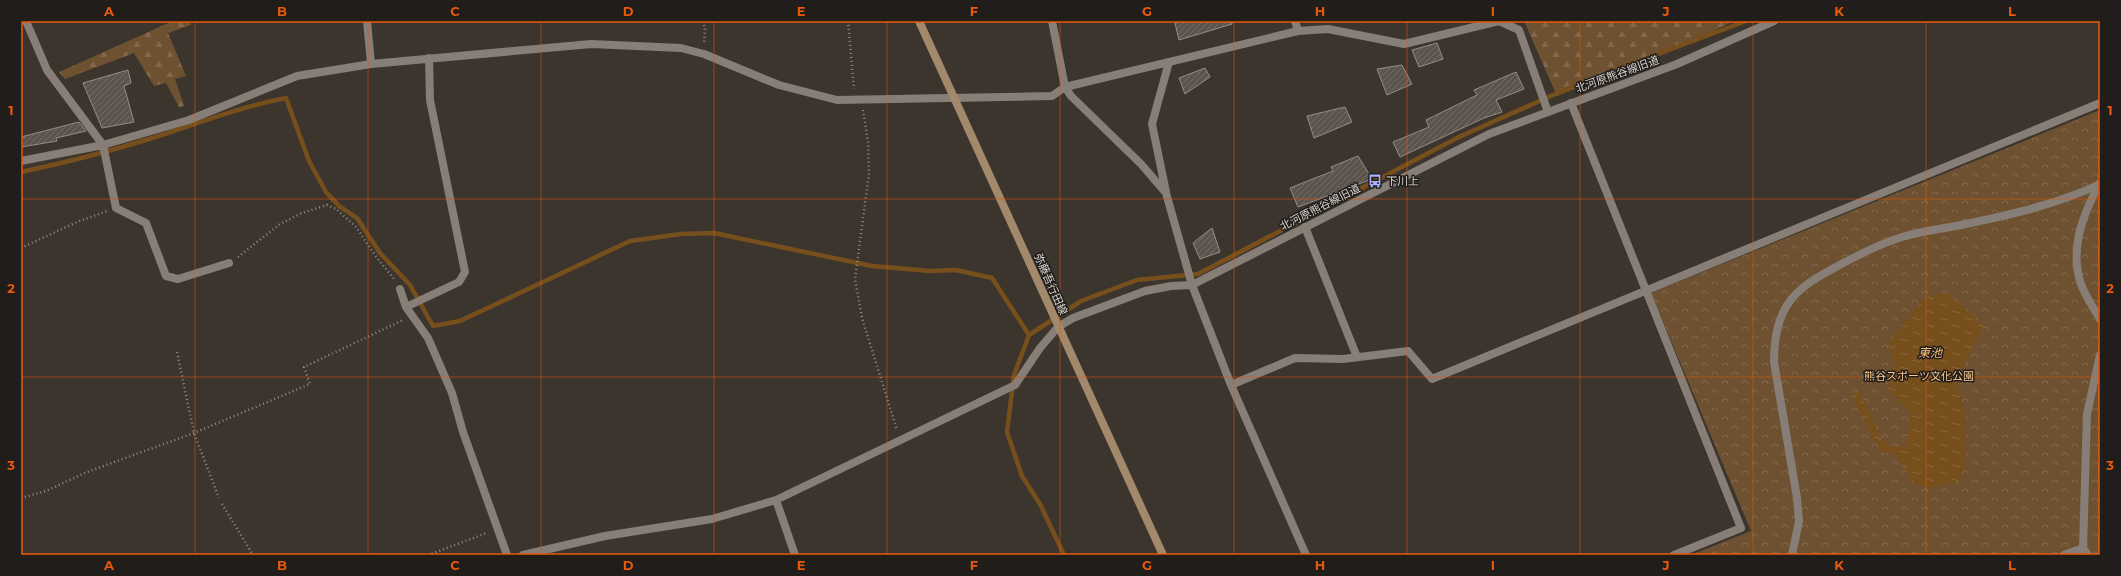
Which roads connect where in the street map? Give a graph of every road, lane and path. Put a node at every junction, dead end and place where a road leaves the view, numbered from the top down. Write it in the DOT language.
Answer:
graph roads {
  1 [pos="26,21"];
  2 [pos="367,21"];
  3 [pos="703,21"];
  4 [pos="848,21"];
  5 [pos="920,21"];
  6 [pos="1052,21"];
  7 [pos="1295,21"];
  8 [pos="1774,21"];
  9 [pos="1298,31"];
  10 [pos="704,54"];
  11 [pos="429,58"];
  12 [pos="1169,62"];
  13 [pos="370,64"];
  14 [pos="1065,87"];
  15 [pos="954,97"];
  16 [pos="858,99"];
  17 [pos="1571,102"];
  18 [pos="2100,103"];
  19 [pos="1548,112"];
  20 [pos="103,145"];
  21 [pos="21,161"];
  22 [pos="2099,184"];
  23 [pos="1166,193"];
  24 [pos="116,208"];
  25 [pos="1305,227"];
  26 [pos="21,248"];
  27 [pos="229,263"];
  28 [pos="1192,285"];
  29 [pos="400,289"];
  30 [pos="1647,289"];
  31 [pos="406,307"];
  32 [pos="412,316"];
  33 [pos="2100,319"];
  34 [pos="1058,327"];
  35 [pos="177,352"];
  36 [pos="2100,355"];
  37 [pos="1357,357"];
  38 [pos="1231,385"];
  39 [pos="194,433"];
  40 [pos="900,440"];
  41 [pos="21,498"];
  42 [pos="219,498"];
  43 [pos="776,500"];
  44 [pos="222,504"];
  45 [pos="498,529"];
  46 [pos="2083,548"];
  47 [pos="253,555"];
  48 [pos="428,555"];
  49 [pos="507,555"];
  50 [pos="523,555"];
  51 [pos="795,555"];
  52 [pos="1163,555"];
  53 [pos="1306,555"];
  54 [pos="1674,555"];
  55 [pos="1792,555"];
  56 [pos="2064,555"];
  57 [pos="2088,555"];
  1 -- 20 [label="street"];
  2 -- 13 [label="street"];
  3 -- 10 [label="path"];
  4 -- 16 [label="path"];
  5 -- 15 [label="main road, 弥藤吾行田線"];
  6 -- 14 [label="street"];
  7 -- 9 [label="street"];
  8 -- 17 [label="street, 北河原熊谷線旧道"];
  9 -- 12 [label="street"];
  9 -- 19 [label="street"];
  10 -- 11 [label="street"];
  10 -- 16 [label="street"];
  11 -- 13 [label="street"];
  11 -- 31 [label="street"];
  12 -- 14 [label="street"];
  12 -- 23 [label="street"];
  13 -- 20 [label="street"];
  14 -- 15 [label="street"];
  14 -- 23 [label="street"];
  15 -- 16 [label="street"];
  15 -- 34 [label="main road, 弥藤吾行田線"];
  16 -- 40 [label="path"];
  17 -- 19 [label="street, 北河原熊谷線旧道"];
  17 -- 30 [label="street"];
  18 -- 30 [label="street"];
  19 -- 25 [label="street, 北河原熊谷線旧道"];
  20 -- 21 [label="street"];
  20 -- 24 [label="street"];
  22 -- 33 [label="street"];
  22 -- 55 [label="street"];
  23 -- 28 [label="street"];
  24 -- 26 [label="path"];
  24 -- 27 [label="street"];
  25 -- 28 [label="street, 北河原熊谷線旧道"];
  25 -- 37 [label="street"];
  27 -- 29 [label="path"];
  28 -- 34 [label="street"];
  28 -- 38 [label="street"];
  29 -- 31 [label="street"];
  30 -- 37 [label="street"];
  30 -- 54 [label="street"];
  31 -- 32 [label="street"];
  32 -- 39 [label="path"];
  32 -- 45 [label="street"];
  34 -- 40 [label="street"];
  34 -- 52 [label="main road, 弥藤吾行田線"];
  35 -- 39 [label="path"];
  36 -- 46 [label="street"];
  37 -- 38 [label="street"];
  38 -- 53 [label="street"];
  39 -- 41 [label="path"];
  39 -- 42 [label="path"];
  40 -- 43 [label="street"];
  43 -- 50 [label="street"];
  43 -- 51 [label="street"];
  44 -- 47 [label="path"];
  45 -- 48 [label="path"];
  45 -- 49 [label="street"];
  46 -- 56 [label="street"];
  46 -- 57 [label="street"];
}
